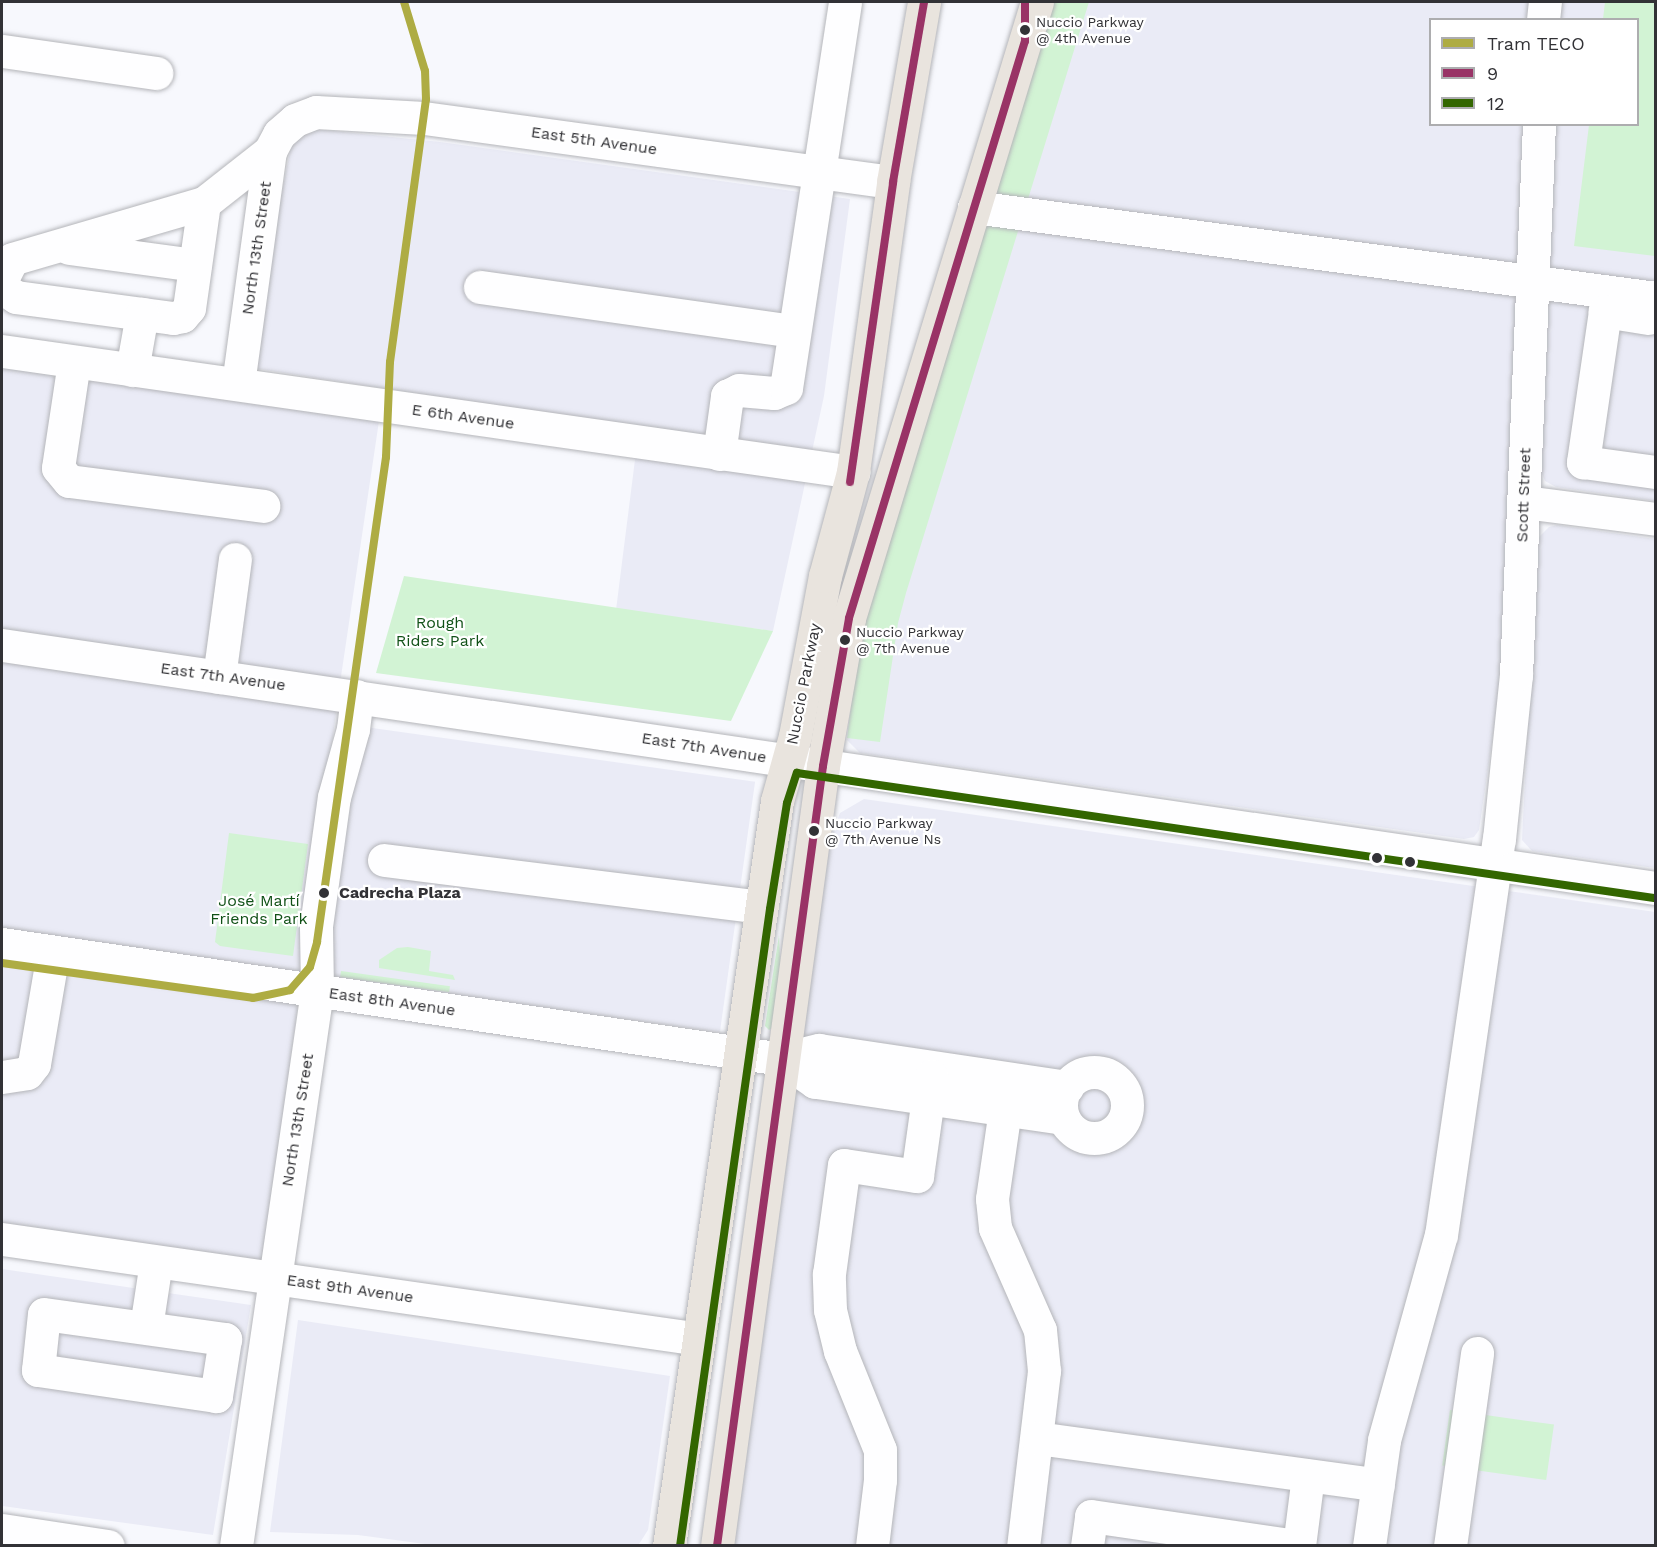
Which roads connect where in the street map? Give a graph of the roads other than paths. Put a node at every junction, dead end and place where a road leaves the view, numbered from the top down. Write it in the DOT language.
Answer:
graph roads {
  1 [pos="844,2"];
  2 [pos="924,2"];
  3 [pos="1025,2"];
  4 [pos="1037,2"];
  5 [pos="1545,2"];
  6 [pos="1543,18"];
  7 [pos="1025,41"];
  8 [pos="2,51"];
  9 [pos="156,73"];
  10 [pos="295,120"];
  11 [pos="1539,126"];
  12 [pos="270,151"];
  13 [pos="816,172"];
  14 [pos="893,182"];
  15 [pos="204,203"];
  16 [pos="974,207"];
  17 [pos="56,246"];
  18 [pos="195,265"];
  19 [pos="2,279"];
  20 [pos="1533,279"];
  21 [pos="480,287"];
  22 [pos="2,288"];
  23 [pos="1656,298"];
  24 [pos="142,314"];
  25 [pos="1656,319"];
  26 [pos="793,331"];
  27 [pos="2,351"];
  28 [pos="74,362"];
  29 [pos="132,370"];
  30 [pos="238,384"];
  31 [pos="719,454"];
  32 [pos="853,472"];
  33 [pos="1656,472"];
  34 [pos="1524,502"];
  35 [pos="263,506"];
  36 [pos="1656,519"];
  37 [pos="235,559"];
  38 [pos="2,645"];
  39 [pos="219,677"];
  40 [pos="357,696"];
  41 [pos="789,761"];
  42 [pos="823,766"];
  43 [pos="384,860"];
  44 [pos="1495,865"];
  45 [pos="1656,888"];
  46 [pos="760,907"];
  47 [pos="2,944"];
  48 [pos="52,953"];
  49 [pos="317,991"];
  50 [pos="739,1053"];
  51 [pos="851,1055"];
  52 [pos="782,1059"];
  53 [pos="2,1077"];
  54 [pos="930,1082"];
  55 [pos="846,1087"];
  56 [pos="1007,1094"];
  57 [pos="1065,1102"];
  58 [pos="2,1239"];
  59 [pos="156,1262"];
  60 [pos="274,1279"];
  61 [pos="146,1327"];
  62 [pos="699,1339"];
  63 [pos="1477,1353"];
  64 [pos="1038,1438"];
  65 [pos="1308,1476"];
  66 [pos="1378,1485"];
  67 [pos="2,1530"];
  68 [pos="108,1545"];
  69 [pos="236,1545"];
  70 [pos="669,1545"];
  71 [pos="717,1545"];
  72 [pos="872,1545"];
  73 [pos="1023,1545"];
  74 [pos="1087,1545"];
  75 [pos="1298,1545"];
  76 [pos="1369,1545"];
  77 [pos="1450,1545"];
  1 -- 13 [label="street"];
  2 -- 14 [label="main road, Nuccio Parkway"];
  3 -- 7 [label="main road"];
  4 -- 7 [label="main road, Nuccio Parkway"];
  5 -- 6 [label="street"];
  7 -- 16 [label="main road, Nuccio Parkway"];
  8 -- 9 [label="street"];
  10 -- 12 [label="street, North 13th Street"];
  10 -- 13 [label="street, East 5th Avenue"];
  11 -- 20 [label="street, Scott Street"];
  12 -- 15 [label="street"];
  12 -- 30 [label="street, North 13th Street"];
  13 -- 14 [label="street, East 5th Avenue"];
  13 -- 26 [label="street"];
  14 -- 32 [label="main road, Nuccio Parkway"];
  15 -- 17 [label="street"];
  15 -- 18 [label="street"];
  16 -- 20 [label="street"];
  16 -- 42 [label="main road, Nuccio Parkway"];
  17 -- 18 [label="street"];
  17 -- 19 [label="street"];
  18 -- 24 [label="street"];
  20 -- 23 [label="street"];
  20 -- 34 [label="street, Scott Street"];
  21 -- 26 [label="street"];
  22 -- 24 [label="street"];
  24 -- 29 [label="street"];
  25 -- 33 [label="street"];
  26 -- 31 [label="street"];
  27 -- 28 [label="street, E 6th Avenue"];
  28 -- 29 [label="street, E 6th Avenue"];
  28 -- 35 [label="street"];
  29 -- 30 [label="street, E 6th Avenue"];
  30 -- 31 [label="street, E 6th Avenue"];
  31 -- 32 [label="street, E 6th Avenue"];
  32 -- 41 [label="main road, Nuccio Parkway"];
  34 -- 36 [label="street"];
  34 -- 44 [label="street, Scott Street"];
  37 -- 39 [label="street"];
  38 -- 39 [label="street, East 7th Avenue"];
  39 -- 40 [label="street, East 7th Avenue"];
  40 -- 41 [label="street, East 7th Avenue"];
  40 -- 49 [label="street, North 13th Street"];
  41 -- 42 [label="street, East 7th Avenue"];
  41 -- 46 [label="main road, Nuccio Parkway"];
  42 -- 44 [label="street, East 7th Avenue"];
  42 -- 52 [label="main road, Nuccio Parkway"];
  43 -- 46 [label="street"];
  44 -- 45 [label="street, East 7th Avenue"];
  44 -- 66 [label="street, Scott Street"];
  46 -- 50 [label="main road, Nuccio Parkway"];
  47 -- 48 [label="street, East 8th Avenue"];
  48 -- 49 [label="street, East 8th Avenue"];
  48 -- 53 [label="street"];
  49 -- 50 [label="street, East 8th Avenue"];
  49 -- 60 [label="street, North 13th Street"];
  50 -- 52 [label="street, East 8th Avenue"];
  50 -- 62 [label="main road, Nuccio Parkway"];
  51 -- 52 [label="street"];
  51 -- 54 [label="street"];
  51 -- 55 [label="street"];
  52 -- 55 [label="street"];
  52 -- 71 [label="main road, Nuccio Parkway"];
  54 -- 55 [label="street"];
  54 -- 56 [label="street"];
  54 -- 72 [label="street"];
  56 -- 57 [label="street"];
  56 -- 64 [label="street"];
  58 -- 59 [label="street, East 9th Avenue"];
  59 -- 60 [label="street, East 9th Avenue"];
  59 -- 61 [label="street"];
  60 -- 62 [label="street, East 9th Avenue"];
  60 -- 69 [label="street, North 13th Street"];
  61 -- 61 [label="street"];
  62 -- 70 [label="main road, Nuccio Parkway"];
  63 -- 77 [label="street"];
  64 -- 65 [label="street"];
  64 -- 73 [label="street"];
  65 -- 66 [label="street"];
  65 -- 75 [label="street"];
  66 -- 76 [label="street, Scott Street"];
  67 -- 68 [label="street"];
  74 -- 75 [label="street"];
}
